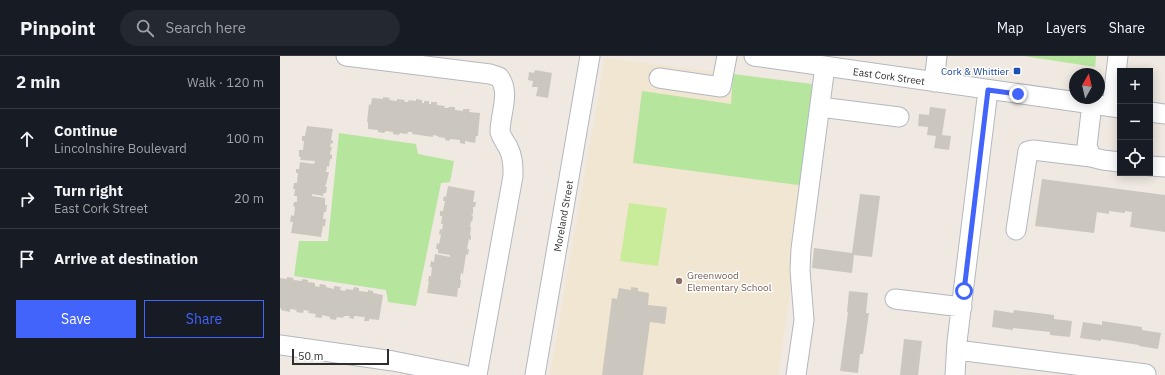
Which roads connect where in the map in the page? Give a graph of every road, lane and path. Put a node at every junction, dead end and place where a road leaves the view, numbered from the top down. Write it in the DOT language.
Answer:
graph roads {
  1 [pos="346,56"];
  2 [pos="590,56"];
  3 [pos="727,56"];
  4 [pos="937,56"];
  5 [pos="1118,56"];
  6 [pos="761,57"];
  7 [pos="825,66"];
  8 [pos="659,78"];
  9 [pos="934,82"];
  10 [pos="988,90"];
  11 [pos="1069,101"];
  12 [pos="1092,104"];
  13 [pos="820,107"];
  14 [pos="1116,107"];
  15 [pos="1153,112"];
  16 [pos="1165,114"];
  17 [pos="899,117"];
  18 [pos="1091,157"];
  19 [pos="1117,162"];
  20 [pos="1153,166"];
  21 [pos="1165,168"];
  22 [pos="1016,230"];
  23 [pos="896,299"];
  24 [pos="962,307"];
  25 [pos="280,345"];
  26 [pos="957,350"];
  27 [pos="1146,374"];
  28 [pos="464,375"];
  29 [pos="477,375"];
  30 [pos="535,375"];
  31 [pos="796,375"];
  32 [pos="955,375"];
  1 -- 29 [label="street"];
  2 -- 30 [label="street, Moreland Street"];
  3 -- 8 [label="street"];
  4 -- 9 [label="street"];
  5 -- 14 [label="street"];
  6 -- 7 [label="street, East Cork Street"];
  7 -- 9 [label="street, East Cork Street"];
  7 -- 13 [label="street"];
  9 -- 10 [label="street, East Cork Street"];
  10 -- 11 [label="street, East Cork Street"];
  10 -- 24 [label="street"];
  12 -- 14 [label="street, East Cork Street"];
  12 -- 18 [label="street"];
  13 -- 17 [label="street"];
  13 -- 31 [label="street"];
  15 -- 16 [label="street"];
  18 -- 19 [label="street"];
  18 -- 22 [label="street"];
  20 -- 21 [label="street"];
  23 -- 24 [label="street"];
  24 -- 26 [label="street"];
  25 -- 28 [label="street"];
  26 -- 27 [label="street"];
  26 -- 32 [label="street"];
}
